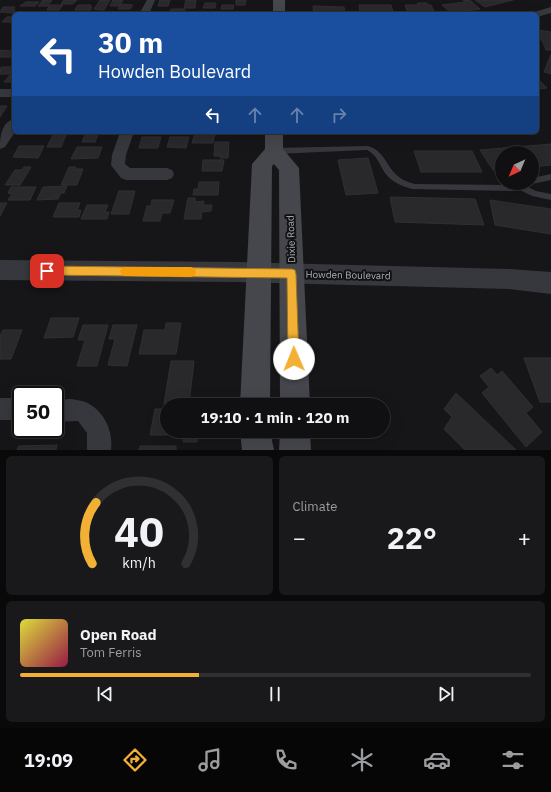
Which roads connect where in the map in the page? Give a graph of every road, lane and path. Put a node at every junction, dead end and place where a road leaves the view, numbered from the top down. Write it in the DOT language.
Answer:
graph roads {
  1 [pos="151,0"];
  2 [pos="279,0"];
  3 [pos="551,10"];
  4 [pos="145,12"];
  5 [pos="279,12"];
  6 [pos="539,13"];
  7 [pos="0,93"];
  8 [pos="12,93"];
  9 [pos="12,126"];
  10 [pos="126,134"];
  11 [pos="274,142"];
  12 [pos="0,144"];
  13 [pos="167,174"];
  14 [pos="551,177"];
  15 [pos="539,178"];
  16 [pos="495,188"];
  17 [pos="530,190"];
  18 [pos="551,197"];
  19 [pos="0,270"];
  20 [pos="259,273"];
  21 [pos="292,274"];
  22 [pos="551,283"];
  23 [pos="255,398"];
  24 [pos="295,398"];
  25 [pos="0,409"];
  26 [pos="12,409"];
  27 [pos="64,410"];
  28 [pos="256,438"];
  29 [pos="296,438"];
  30 [pos="99,450"];
  31 [pos="258,450"];
  32 [pos="295,450"];
  1 -- 4 [label="street"];
  2 -- 5 [label="main road"];
  3 -- 6 [label="street"];
  7 -- 8 [label="street"];
  9 -- 12 [label="street"];
  10 -- 13 [label="street"];
  11 -- 16 [label="lane"];
  11 -- 20 [label="main road"];
  11 -- 21 [label="main road, Dixie Road"];
  14 -- 15 [label="lane"];
  17 -- 18 [label="lane"];
  19 -- 20 [label="street, Howden Boulevard"];
  20 -- 21 [label="street, Howden Boulevard"];
  20 -- 23 [label="main road"];
  21 -- 22 [label="street, Howden Boulevard"];
  21 -- 24 [label="main road, Dixie Road"];
  25 -- 26 [label="street"];
  27 -- 30 [label="street"];
  28 -- 31 [label="main road"];
  29 -- 32 [label="main road"];
}
